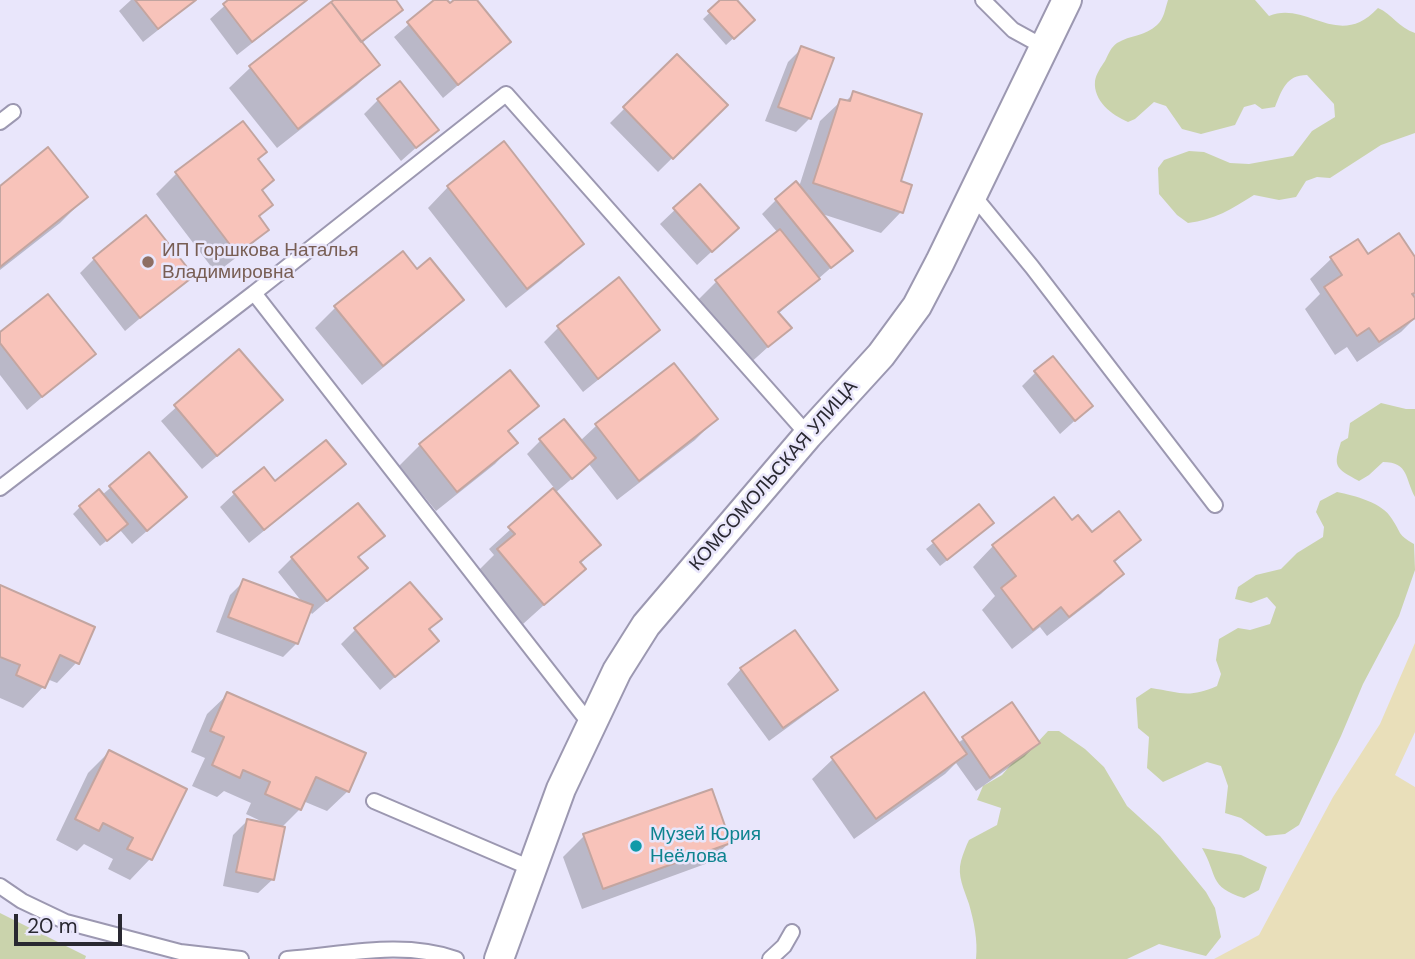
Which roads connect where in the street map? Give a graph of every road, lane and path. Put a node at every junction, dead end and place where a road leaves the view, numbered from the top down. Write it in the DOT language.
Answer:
graph roads {
  1 [pos="983,0"];
  2 [pos="1066,0"];
  3 [pos="1044,47"];
  4 [pos="13,112"];
  5 [pos="0,122"];
  6 [pos="973,195"];
  7 [pos="254,293"];
  8 [pos="808,435"];
  9 [pos="0,488"];
  10 [pos="1215,505"];
  11 [pos="590,724"];
  12 [pos="374,801"];
  13 [pos="533,869"];
  14 [pos="0,886"];
  15 [pos="792,932"];
  16 [pos="242,959"];
  17 [pos="286,959"];
  18 [pos="456,959"];
  19 [pos="499,959"];
  20 [pos="770,959"];
  1 -- 3 [label="lane"];
  2 -- 3 [label="street, КОМСОМОЛЬСКАЯ УЛИЦА"];
  3 -- 6 [label="street, КОМСОМОЛЬСКАЯ УЛИЦА"];
  4 -- 5 [label="lane"];
  6 -- 8 [label="street, КОМСОМОЛЬСКАЯ УЛИЦА"];
  6 -- 10 [label="lane"];
  7 -- 8 [label="lane"];
  7 -- 9 [label="lane"];
  7 -- 11 [label="lane"];
  8 -- 11 [label="street, КОМСОМОЛЬСКАЯ УЛИЦА"];
  11 -- 13 [label="street, КОМСОМОЛЬСКАЯ УЛИЦА"];
  12 -- 13 [label="lane"];
  13 -- 19 [label="street, КОМСОМОЛЬСКАЯ УЛИЦА"];
  14 -- 16 [label="lane"];
  15 -- 20 [label="lane"];
  17 -- 18 [label="lane"];
}
